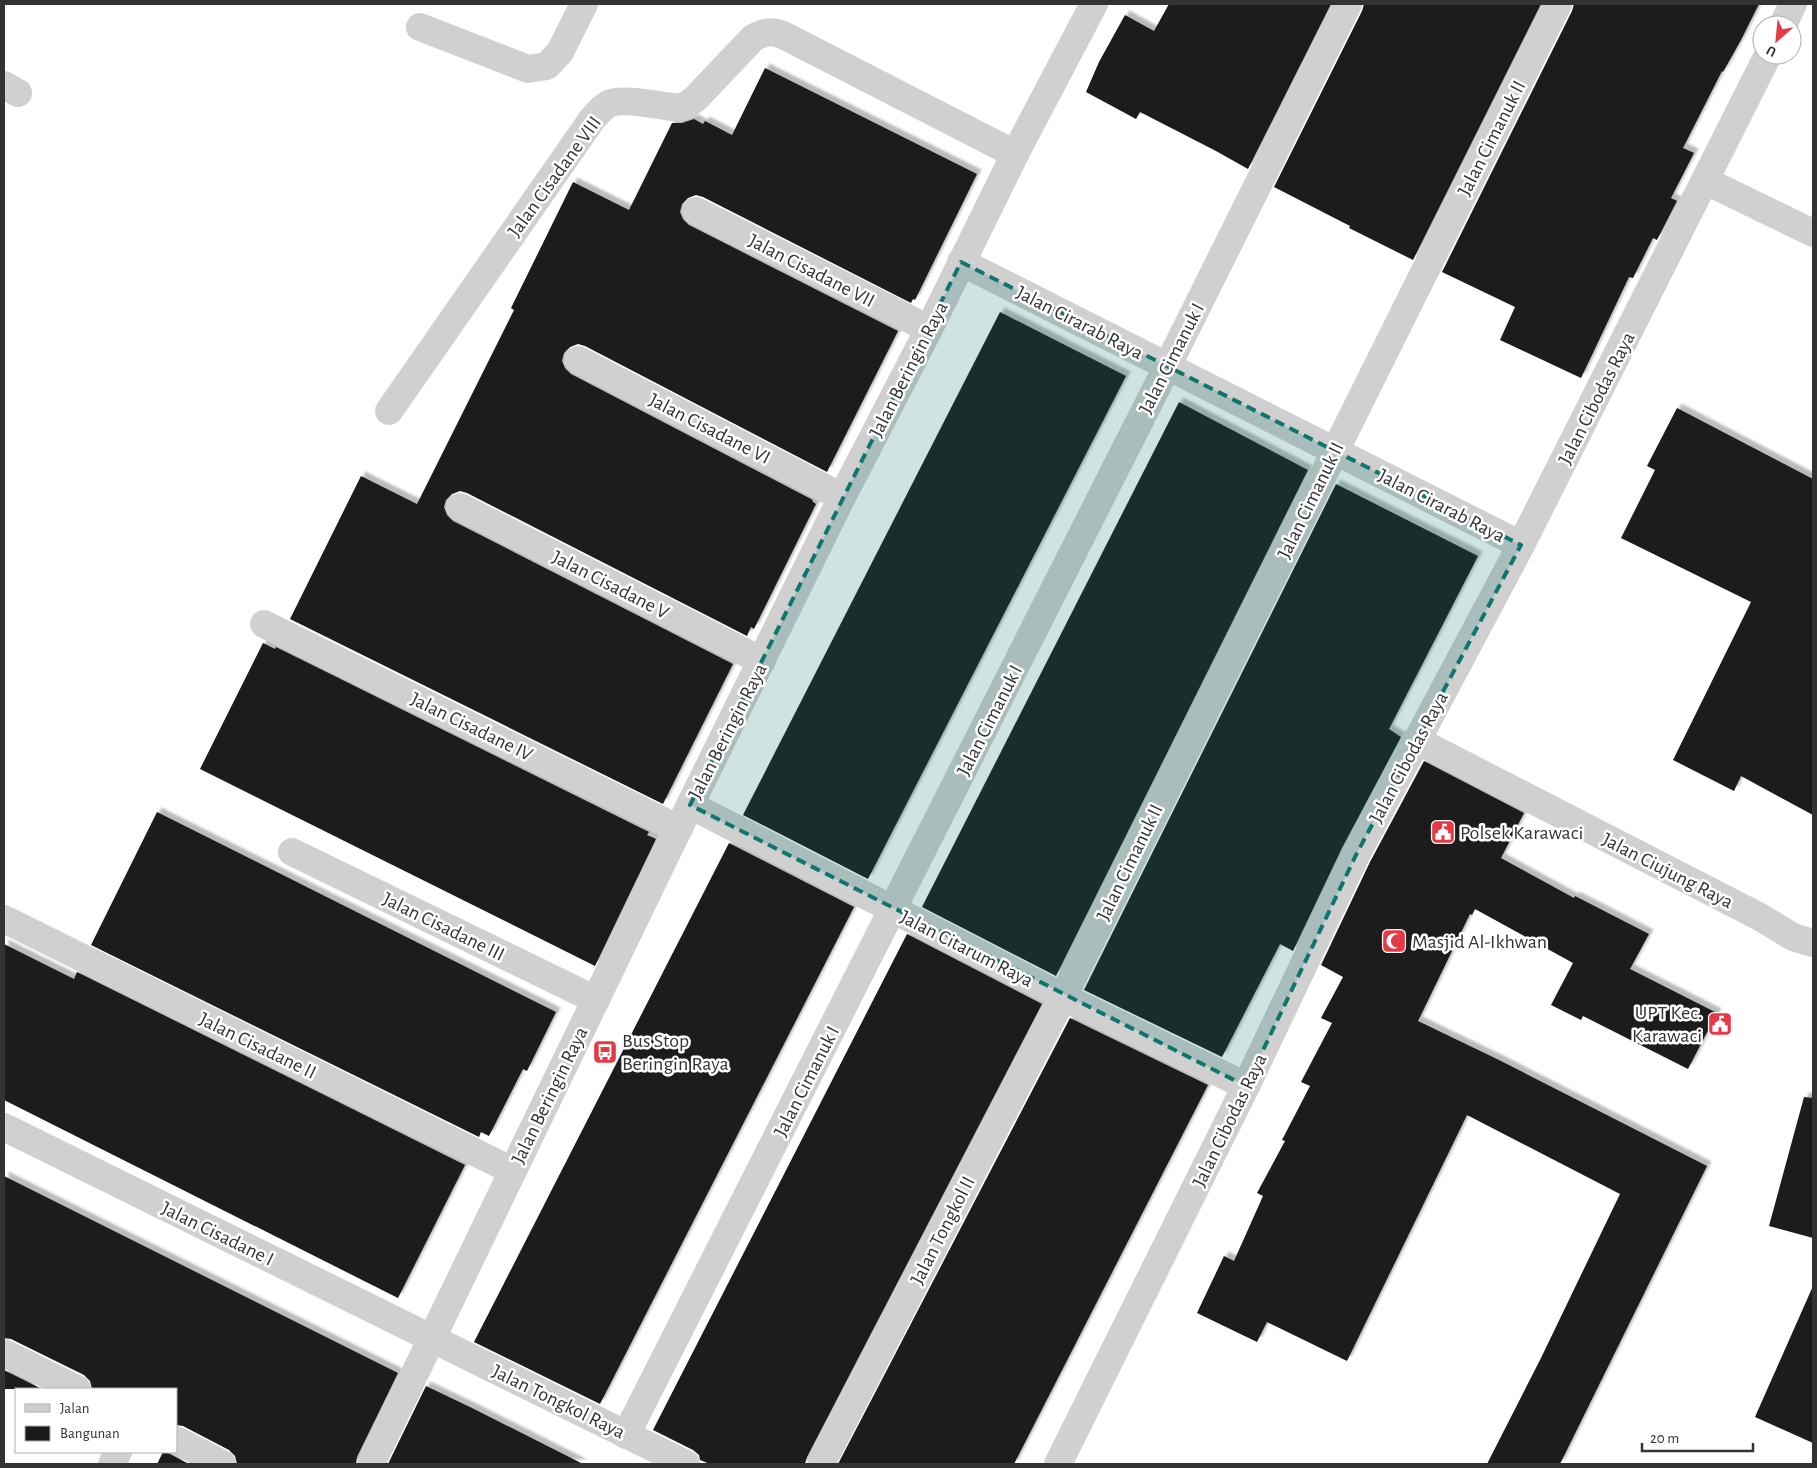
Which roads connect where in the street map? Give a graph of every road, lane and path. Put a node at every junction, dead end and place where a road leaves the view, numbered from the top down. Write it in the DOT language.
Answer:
graph roads {
  1 [pos="584,4"];
  2 [pos="1094,4"];
  3 [pos="1348,4"];
  4 [pos="1558,4"];
  5 [pos="420,27"];
  6 [pos="1763,65"];
  7 [pos="1015,154"];
  8 [pos="1706,181"];
  9 [pos="696,212"];
  10 [pos="1813,233"];
  11 [pos="961,262"];
  12 [pos="929,329"];
  13 [pos="578,360"];
  14 [pos="1167,366"];
  15 [pos="389,411"];
  16 [pos="1334,450"];
  17 [pos="842,497"];
  18 [pos="460,507"];
  19 [pos="1521,545"];
  20 [pos="264,624"];
  21 [pos="762,661"];
  22 [pos="1416,740"];
  23 [pos="684,817"];
  24 [pos="292,852"];
  25 [pos="892,910"];
  26 [pos="4,919"];
  27 [pos="1813,943"];
  28 [pos="1063,997"];
  29 [pos="596,1000"];
  30 [pos="1246,1086"];
  31 [pos="4,1127"];
  32 [pos="513,1171"];
  33 [pos="432,1338"];
  34 [pos="4,1353"];
  35 [pos="75,1388"];
  36 [pos="626,1435"];
  37 [pos="178,1441"];
  38 [pos="222,1464"];
  39 [pos="371,1464"];
  40 [pos="686,1464"];
  41 [pos="821,1464"];
  42 [pos="1058,1464"];
  1 -- 5 [label="street"];
  2 -- 7 [label="street, Jalan Beringin Raya"];
  3 -- 14 [label="street, Jalan Cimanuk I"];
  4 -- 16 [label="street, Jalan Cimanuk II"];
  6 -- 8 [label="street, Jalan Cibodas Raya"];
  7 -- 11 [label="street, Jalan Beringin Raya"];
  7 -- 15 [label="street, Jalan Cisadane VIII"];
  8 -- 10 [label="street"];
  8 -- 19 [label="street, Jalan Cibodas Raya"];
  9 -- 12 [label="street, Jalan Cisadane VII"];
  11 -- 12 [label="street, Jalan Beringin Raya"];
  11 -- 14 [label="street, Jalan Cirarab Raya"];
  12 -- 17 [label="street, Jalan Beringin Raya"];
  13 -- 17 [label="street, Jalan Cisadane VI"];
  14 -- 16 [label="street, Jalan Cirarab Raya"];
  14 -- 25 [label="street, Jalan Cimanuk I"];
  16 -- 19 [label="street, Jalan Cirarab Raya"];
  16 -- 28 [label="street, Jalan Cimanuk II"];
  17 -- 21 [label="street, Jalan Beringin Raya"];
  18 -- 21 [label="street, Jalan Cisadane V"];
  19 -- 22 [label="street, Jalan Cibodas Raya"];
  20 -- 23 [label="street, Jalan Cisadane IV"];
  21 -- 23 [label="street, Jalan Beringin Raya"];
  22 -- 27 [label="street, Jalan Ciujung Raya"];
  22 -- 30 [label="street, Jalan Cibodas Raya"];
  23 -- 25 [label="street, Jalan Citarum Raya"];
  23 -- 29 [label="street, Jalan Beringin Raya"];
  24 -- 29 [label="street, Jalan Cisadane III"];
  25 -- 28 [label="street, Jalan Citarum Raya"];
  25 -- 36 [label="street, Jalan Cimanuk I"];
  26 -- 32 [label="street, Jalan Cisadane II"];
  28 -- 30 [label="street, Jalan Citarum Raya"];
  28 -- 41 [label="street, Jalan Tongkol II"];
  29 -- 32 [label="street, Jalan Beringin Raya"];
  30 -- 42 [label="street, Jalan Cibodas Raya"];
  31 -- 33 [label="street, Jalan Cisadane I"];
  32 -- 33 [label="street, Jalan Beringin Raya"];
  33 -- 36 [label="street, Jalan Tongkol Raya"];
  33 -- 39 [label="street, Jalan Beringin Raya"];
  34 -- 35 [label="street"];
  36 -- 40 [label="street, Jalan Tongkol Raya"];
  37 -- 38 [label="street"];
}
